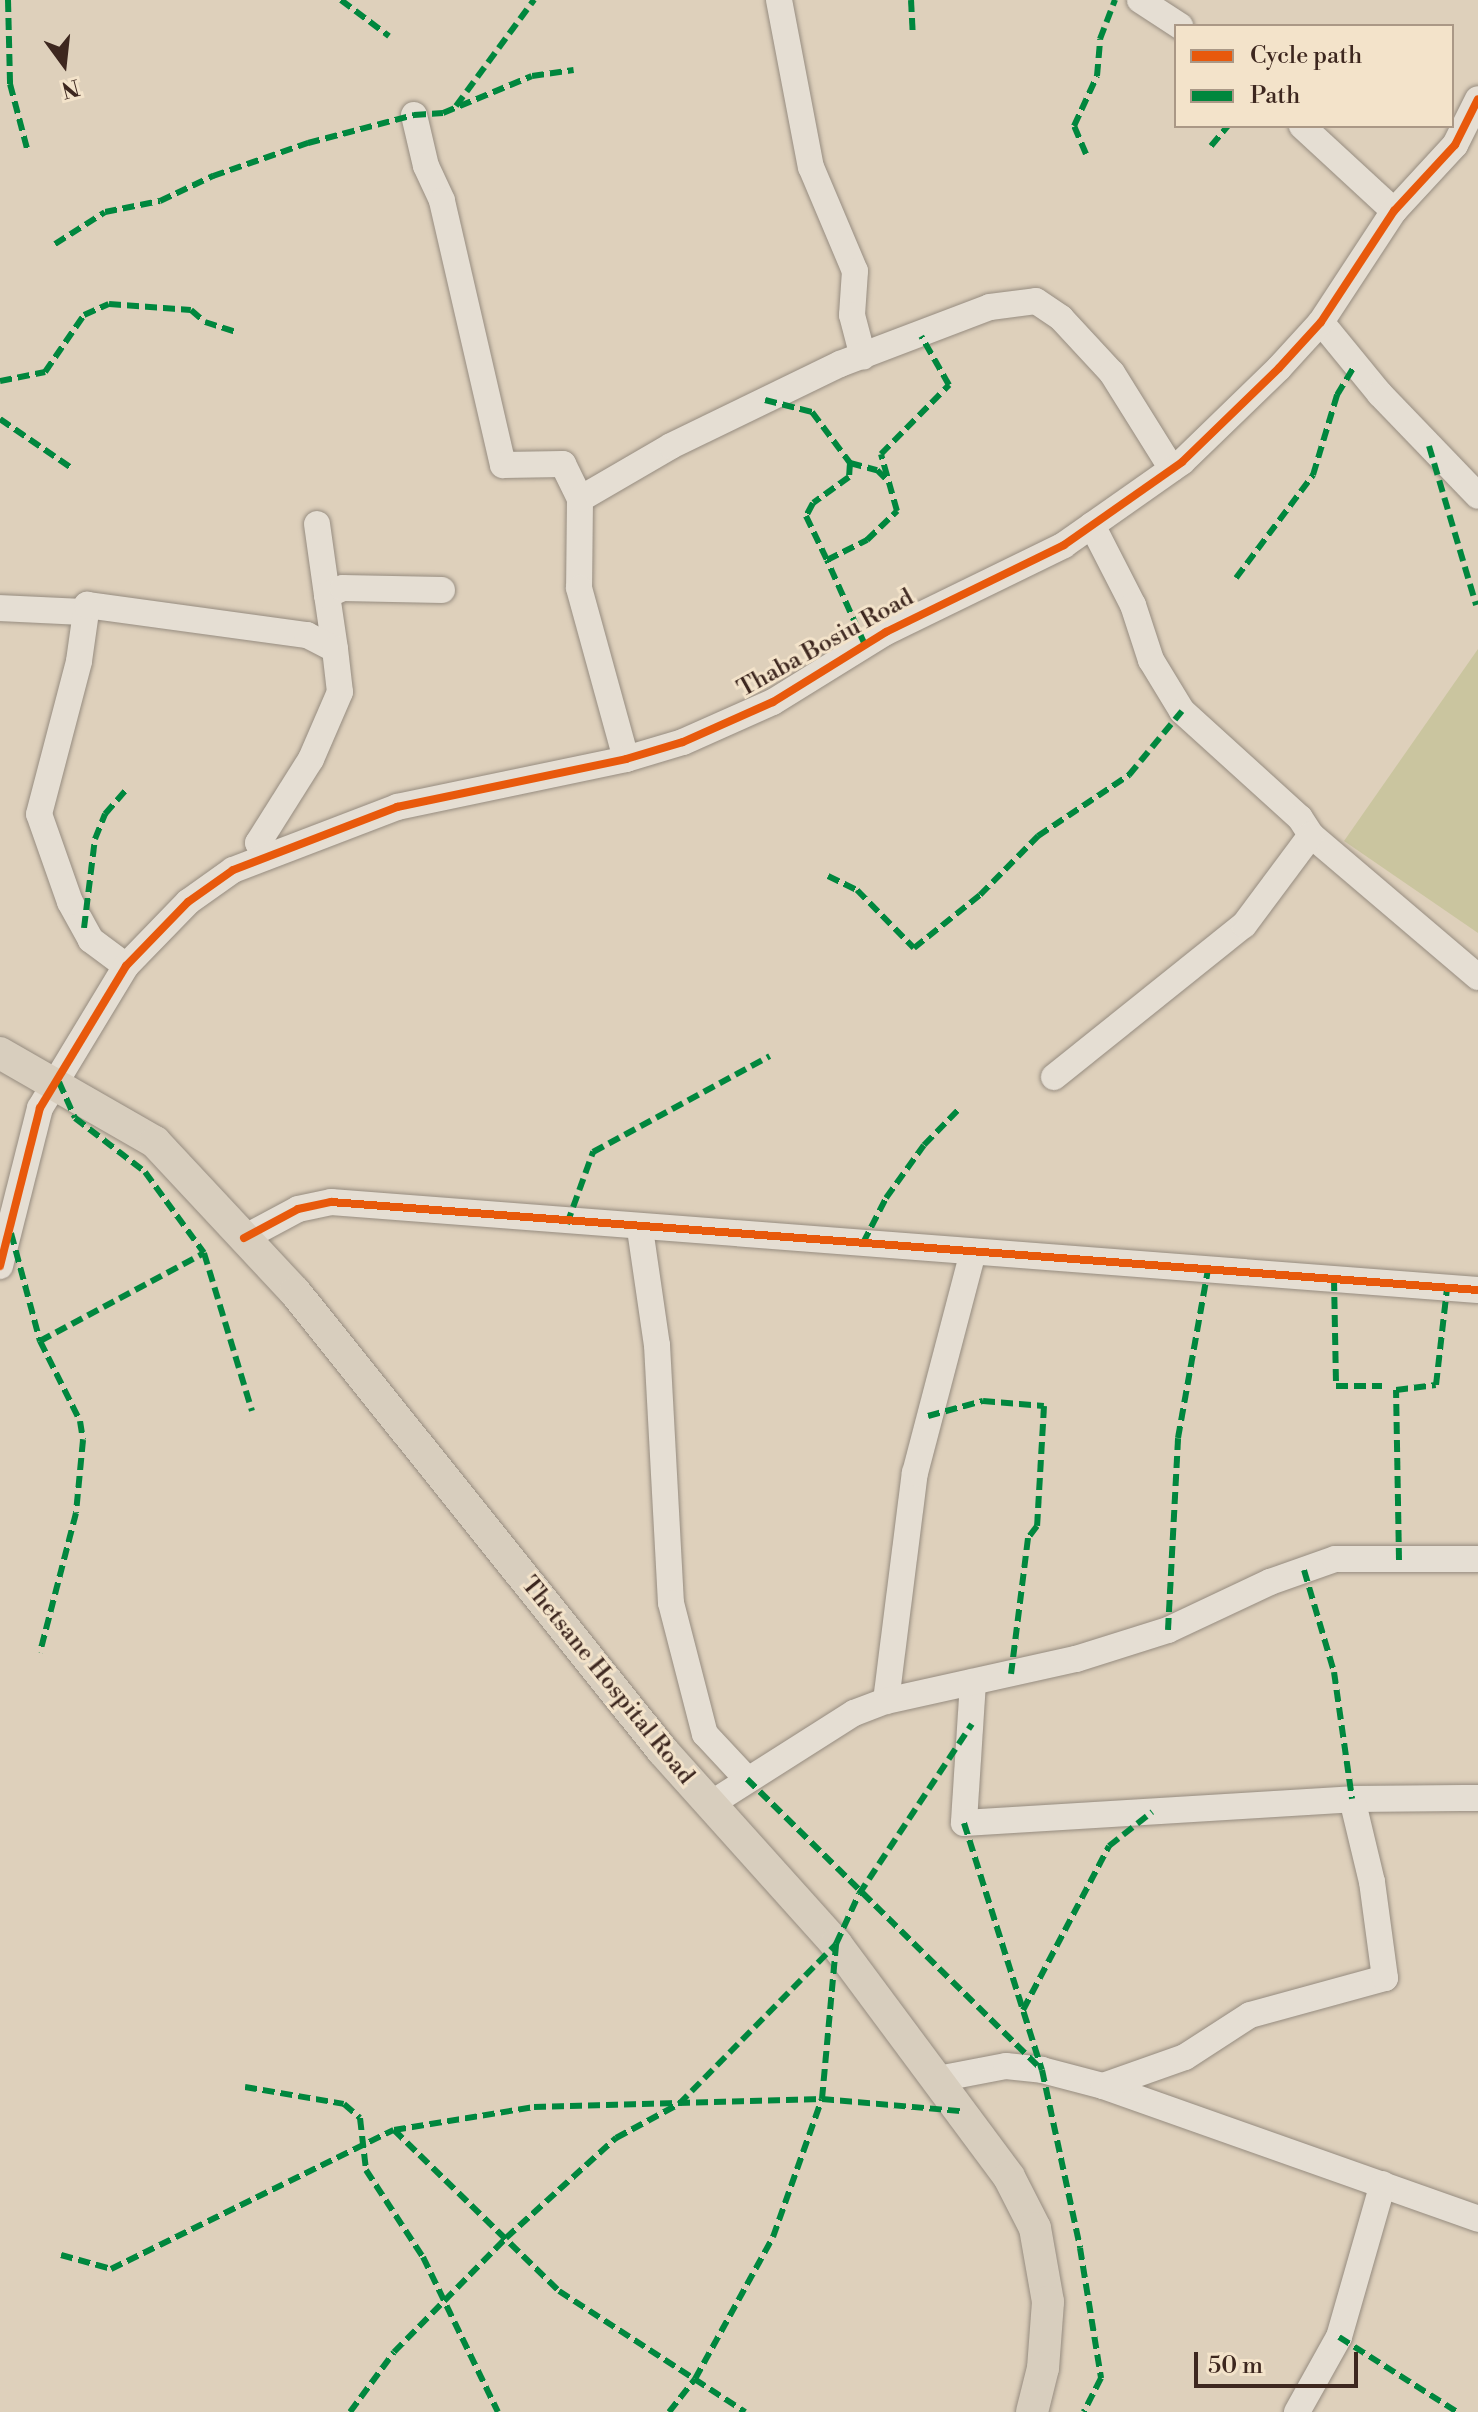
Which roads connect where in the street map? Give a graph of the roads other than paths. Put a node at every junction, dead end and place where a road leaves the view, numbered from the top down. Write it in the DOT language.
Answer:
graph roads {
  1 [pos="779,0"];
  2 [pos="1140,0"];
  3 [pos="1177,24"];
  4 [pos="1478,99"];
  5 [pos="414,115"];
  6 [pos="1304,128"];
  7 [pos="1394,211"];
  8 [pos="1321,322"];
  9 [pos="863,357"];
  10 [pos="1172,469"];
  11 [pos="1478,496"];
  12 [pos="580,499"];
  13 [pos="317,524"];
  14 [pos="1092,525"];
  15 [pos="442,590"];
  16 [pos="327,595"];
  17 [pos="0,608"];
  18 [pos="86,612"];
  19 [pos="335,649"];
  20 [pos="626,759"];
  21 [pos="1311,835"];
  22 [pos="266,856"];
  23 [pos="126,966"];
  24 [pos="1478,977"];
  25 [pos="0,1053"];
  26 [pos="1054,1077"];
  27 [pos="59,1082"];
  28 [pos="640,1229"];
  29 [pos="244,1238"];
  30 [pos="973,1252"];
  31 [pos="0,1266"];
  32 [pos="1478,1290"];
  33 [pos="1478,1559"];
  34 [pos="973,1682"];
  35 [pos="886,1701"];
  36 [pos="747,1779"];
  37 [pos="1478,1798"];
  38 [pos="1352,1799"];
  39 [pos="709,1805"];
  40 [pos="938,2079"];
  41 [pos="1103,2086"];
  42 [pos="1383,2184"];
  43 [pos="1478,2219"];
  44 [pos="1032,2412"];
  45 [pos="1297,2412"];
  1 -- 9 [label="street"];
  2 -- 3 [label="street"];
  4 -- 7 [label="street, Thaba Bosiu Road"];
  5 -- 12 [label="street"];
  6 -- 7 [label="street"];
  7 -- 8 [label="street, Thaba Bosiu Road"];
  8 -- 10 [label="street, Thaba Bosiu Road"];
  8 -- 11 [label="street"];
  9 -- 10 [label="street"];
  9 -- 12 [label="street"];
  10 -- 14 [label="street, Thaba Bosiu Road"];
  12 -- 20 [label="street"];
  13 -- 16 [label="street"];
  14 -- 20 [label="street, Thaba Bosiu Road"];
  14 -- 21 [label="street"];
  15 -- 16 [label="street"];
  16 -- 19 [label="street"];
  17 -- 18 [label="street"];
  18 -- 19 [label="street"];
  18 -- 23 [label="street"];
  19 -- 22 [label="street"];
  20 -- 22 [label="street, Thaba Bosiu Road"];
  21 -- 24 [label="street"];
  21 -- 26 [label="street"];
  22 -- 23 [label="street, Thaba Bosiu Road"];
  23 -- 27 [label="street, Thaba Bosiu Road"];
  25 -- 27 [label="main road, Thetsane Hospital Road"];
  27 -- 29 [label="main road, Thetsane Hospital Road"];
  27 -- 31 [label="street, Thaba Bosiu Road"];
  28 -- 29 [label="street"];
  28 -- 30 [label="street"];
  28 -- 36 [label="street"];
  29 -- 39 [label="main road, Thetsane Hospital Road"];
  30 -- 32 [label="street"];
  30 -- 35 [label="street"];
  33 -- 34 [label="street"];
  34 -- 35 [label="street"];
  34 -- 38 [label="street"];
  35 -- 36 [label="street"];
  36 -- 39 [label="street"];
  37 -- 38 [label="street"];
  38 -- 41 [label="street"];
  39 -- 40 [label="main road, Thetsane Hospital Road"];
  40 -- 41 [label="street"];
  40 -- 44 [label="main road, Thetsane Hospital Road"];
  41 -- 42 [label="street"];
  42 -- 43 [label="street"];
  42 -- 45 [label="street"];
}
